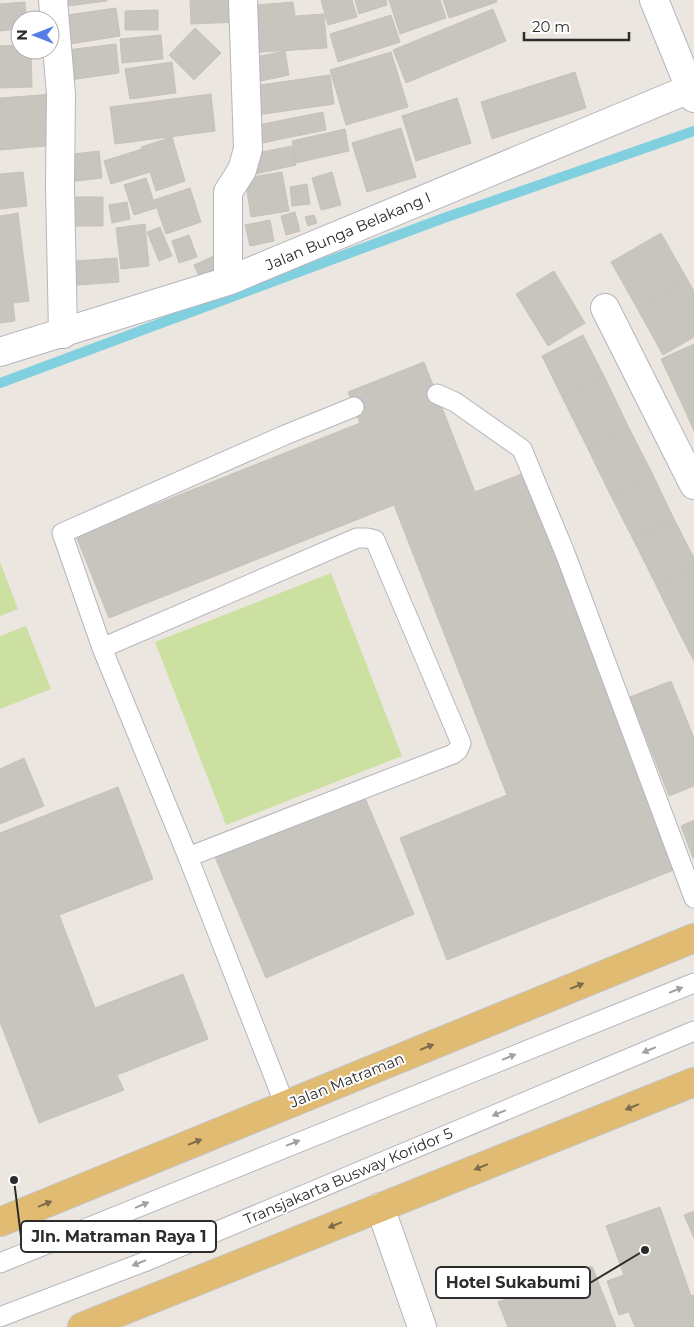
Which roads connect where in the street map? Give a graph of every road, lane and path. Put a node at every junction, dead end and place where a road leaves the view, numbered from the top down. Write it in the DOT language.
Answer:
graph roads {
  1 [pos="52,0"];
  2 [pos="243,0"];
  3 [pos="654,0"];
  4 [pos="692,91"];
  5 [pos="228,281"];
  6 [pos="605,308"];
  7 [pos="63,334"];
  8 [pos="0,352"];
  9 [pos="437,394"];
  10 [pos="354,407"];
  11 [pos="694,485"];
  12 [pos="102,648"];
  13 [pos="188,857"];
  14 [pos="694,898"];
  15 [pos="694,938"];
  16 [pos="694,982"];
  17 [pos="694,1031"];
  18 [pos="694,1082"];
  19 [pos="285,1105"];
  20 [pos="380,1207"];
  21 [pos="0,1222"];
  22 [pos="0,1263"];
  23 [pos="0,1317"];
  24 [pos="131,1317"];
  25 [pos="82,1327"];
  26 [pos="422,1327"];
  1 -- 7 [label="street"];
  2 -- 5 [label="street"];
  3 -- 4 [label="street"];
  4 -- 5 [label="street, Jalan Bunga Belakang I"];
  5 -- 7 [label="street, Jalan Bunga Belakang I"];
  6 -- 11 [label="street"];
  7 -- 8 [label="street, Jalan Bunga Belakang I"];
  9 -- 14 [label="lane"];
  10 -- 12 [label="lane"];
  12 -- 13 [label="lane"];
  12 -- 13 [label="lane"];
  13 -- 19 [label="lane"];
  19 -- 15 [label="main road, Jalan Matraman, one-way"];
  22 -- 16 [label="lane, one-way"];
  17 -- 23 [label="lane, Transjakarta Busway Koridor 5, one-way"];
  18 -- 20 [label="main road, one-way"];
  21 -- 19 [label="main road, Jalan Matraman, one-way"];
  20 -- 24 [label="main road, one-way"];
  20 -- 26 [label="street"];
  24 -- 25 [label="main road"];
}
